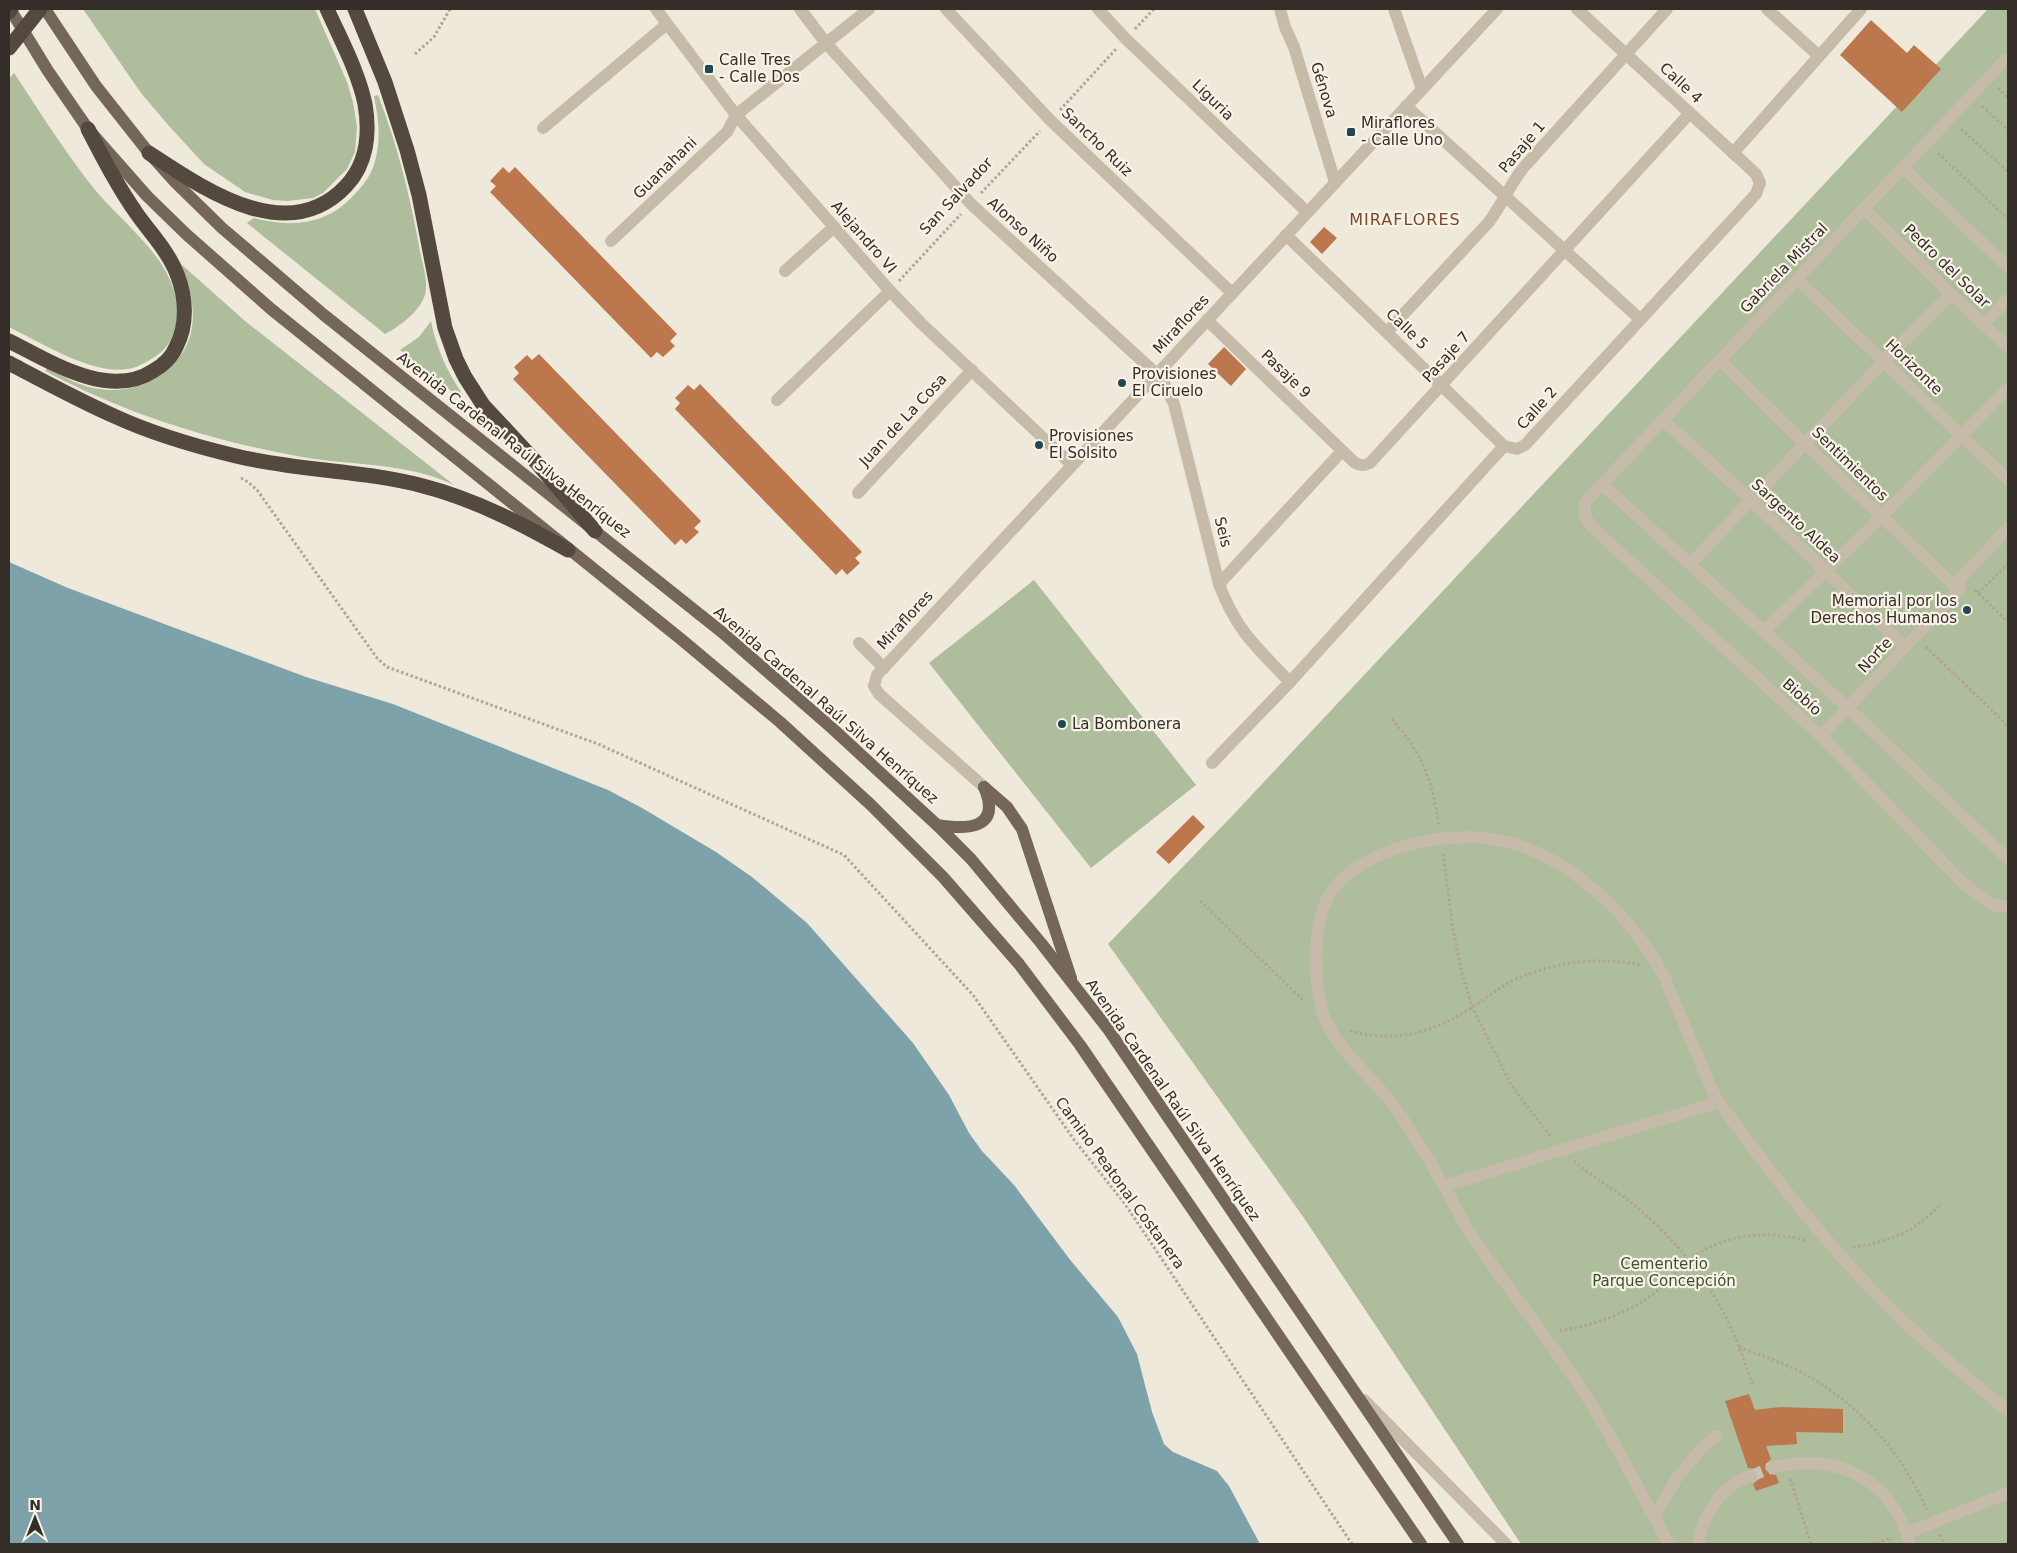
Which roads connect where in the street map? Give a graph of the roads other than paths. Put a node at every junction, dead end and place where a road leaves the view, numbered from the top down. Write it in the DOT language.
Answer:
graph roads {
  1 [pos="40,9"];
  2 [pos="45,9"];
  3 [pos="327,9"];
  4 [pos="355,9"];
  5 [pos="656,9"];
  6 [pos="800,9"];
  7 [pos="868,9"];
  8 [pos="946,9"];
  9 [pos="1098,9"];
  10 [pos="1271,9"];
  11 [pos="1280,9"];
  12 [pos="1394,9"];
  13 [pos="1497,9"];
  14 [pos="1577,9"];
  15 [pos="1667,9"];
  16 [pos="1769,9"];
  17 [pos="1862,9"];
  18 [pos="11,12"];
  19 [pos="667,24"];
  20 [pos="1285,27"];
  21 [pos="826,43"];
  22 [pos="9,48"];
  23 [pos="1626,53"];
  24 [pos="1819,56"];
  25 [pos="2008,59"];
  26 [pos="1422,89"];
  27 [pos="1406,106"];
  28 [pos="1690,113"];
  29 [pos="736,115"];
  30 [pos="543,128"];
  31 [pos="88,129"];
  32 [pos="149,152"];
  33 [pos="1733,153"];
  34 [pos="1902,168"];
  35 [pos="1335,182"];
  36 [pos="1760,183"];
  37 [pos="1506,196"];
  38 [pos="1864,208"];
  39 [pos="1307,212"];
  40 [pos="834,227"];
  41 [pos="1286,235"];
  42 [pos="611,242"];
  43 [pos="1564,250"];
  44 [pos="2008,267"];
  45 [pos="785,271"];
  46 [pos="1797,279"];
  47 [pos="890,291"];
  48 [pos="1232,293"];
  49 [pos="1951,294"];
  50 [pos="2008,299"];
  51 [pos="1207,320"];
  52 [pos="1640,320"];
  53 [pos="1984,324"];
  54 [pos="1387,332"];
  55 [pos="9,341"];
  56 [pos="2008,347"];
  57 [pos="1720,360"];
  58 [pos="1884,361"];
  59 [pos="9,364"];
  60 [pos="972,370"];
  61 [pos="1158,373"];
  62 [pos="1442,385"];
  63 [pos="2008,388"];
  64 [pos="777,400"];
  65 [pos="1663,420"];
  66 [pos="1961,434"];
  67 [pos="1805,444"];
  68 [pos="1504,446"];
  69 [pos="1342,451"];
  70 [pos="1072,465"];
  71 [pos="2008,480"];
  72 [pos="1602,484"];
  73 [pos="858,493"];
  74 [pos="1752,501"];
  75 [pos="1585,502"];
  76 [pos="1882,516"];
  77 [pos="2008,528"];
  78 [pos="595,530"];
  79 [pos="568,550"];
  80 [pos="1690,564"];
  81 [pos="1826,571"];
  82 [pos="1219,584"];
  83 [pos="1960,585"];
  84 [pos="1764,631"];
  85 [pos="858,643"];
  86 [pos="1905,647"];
  87 [pos="884,668"];
  88 [pos="1290,682"];
  89 [pos="1848,708"];
  90 [pos="1821,736"];
  91 [pos="1212,763"];
  92 [pos="984,787"];
  93 [pos="937,825"];
  94 [pos="2008,859"];
  95 [pos="2008,907"];
  96 [pos="1074,987"];
  97 [pos="1719,1102"];
  98 [pos="1444,1186"];
  99 [pos="1350,1385"];
  100 [pos="2008,1411"];
  101 [pos="1716,1436"];
  102 [pos="1779,1465"];
  103 [pos="1750,1476"];
  104 [pos="2008,1493"];
  105 [pos="1654,1517"];
  106 [pos="1908,1539"];
  107 [pos="1421,1544"];
  108 [pos="1458,1544"];
  109 [pos="1506,1544"];
  110 [pos="1669,1544"];
  111 [pos="1698,1544"];
  1 -- 22 [label="highway, bridge"];
  2 -- 32 [label="main road, Avenida Cardenal Raúl Silva Henríquez"];
  3 -- 32 [label="highway"];
  4 -- 78 [label="highway"];
  5 -- 19 [label="street, Alejandro VI"];
  6 -- 21 [label="street, Alonso Niño"];
  7 -- 21 [label="street, Guanahani"];
  8 -- 48 [label="street, Sancho Ruiz"];
  9 -- 39 [label="street, Liguria"];
  10 -- 20 [label="street"];
  11 -- 20 [label="street, Génova"];
  12 -- 26 [label="street"];
  13 -- 26 [label="street, Miraflores"];
  14 -- 23 [label="street, Calle 4"];
  15 -- 23 [label="street, Pasaje 1"];
  16 -- 24 [label="street"];
  17 -- 24 [label="street"];
  18 -- 31 [label="main road"];
  19 -- 29 [label="street, Alejandro VI"];
  19 -- 30 [label="street"];
  20 -- 35 [label="street, Génova"];
  21 -- 29 [label="street, Guanahani"];
  21 -- 61 [label="street, Alonso Niño"];
  23 -- 28 [label="street, Calle 4"];
  23 -- 37 [label="street, Pasaje 1"];
  24 -- 33 [label="street"];
  25 -- 34 [label="street, Gabriela Mistral"];
  26 -- 27 [label="street, Miraflores"];
  27 -- 35 [label="street, Miraflores"];
  27 -- 37 [label="street"];
  28 -- 33 [label="street, Calle 4"];
  28 -- 43 [label="street, Pasaje 7"];
  29 -- 40 [label="street, Alejandro VI"];
  29 -- 42 [label="street, Guanahani"];
  31 -- 55 [label="highway"];
  31 -- 79 [label="main road"];
  32 -- 78 [label="main road, Avenida Cardenal Raúl Silva Henríquez"];
  33 -- 36 [label="street, Calle 4"];
  34 -- 38 [label="street, Gabriela Mistral"];
  34 -- 44 [label="street"];
  35 -- 39 [label="street, Miraflores"];
  36 -- 52 [label="street, Calle 2"];
  37 -- 43 [label="street"];
  37 -- 54 [label="street, Pasaje 1"];
  38 -- 46 [label="street, Gabriela Mistral"];
  38 -- 49 [label="street, Pedro del Solar"];
  39 -- 41 [label="street, Miraflores"];
  40 -- 45 [label="street"];
  40 -- 47 [label="street, Alejandro VI"];
  41 -- 48 [label="street, Miraflores"];
  41 -- 54 [label="street, Calle 5"];
  43 -- 52 [label="street"];
  43 -- 62 [label="street, Pasaje 7"];
  46 -- 57 [label="street, Gabriela Mistral"];
  46 -- 58 [label="street, Horizonte"];
  47 -- 60 [label="street, Alejandro VI"];
  47 -- 64 [label="street"];
  48 -- 51 [label="street, Miraflores"];
  49 -- 53 [label="street, Pedro del Solar"];
  49 -- 58 [label="street"];
  50 -- 53 [label="street"];
  51 -- 61 [label="street, Miraflores"];
  51 -- 69 [label="street, Pasaje 9"];
  52 -- 68 [label="street, Calle 2"];
  53 -- 56 [label="street, Pedro del Solar"];
  54 -- 62 [label="street, Calle 5"];
  57 -- 65 [label="street, Gabriela Mistral"];
  57 -- 67 [label="street, Sentimientos"];
  58 -- 66 [label="street, Horizonte"];
  58 -- 67 [label="street"];
  59 -- 79 [label="highway"];
  60 -- 70 [label="street, Alejandro VI"];
  60 -- 73 [label="street, Juan de La Cosa"];
  61 -- 70 [label="street, Miraflores"];
  61 -- 82 [label="street, Seis"];
  62 -- 68 [label="street, Calle 5"];
  62 -- 69 [label="street, Pasaje 7"];
  63 -- 66 [label="street"];
  65 -- 72 [label="street, Gabriela Mistral"];
  65 -- 74 [label="street, Sargento Aldea"];
  66 -- 71 [label="street, Horizonte"];
  66 -- 76 [label="street"];
  67 -- 74 [label="street"];
  67 -- 76 [label="street, Sentimientos"];
  68 -- 88 [label="street"];
  69 -- 82 [label="street"];
  70 -- 87 [label="street, Miraflores"];
  72 -- 75 [label="street, Gabriela Mistral"];
  72 -- 80 [label="street, Biobío"];
  74 -- 80 [label="street"];
  74 -- 81 [label="street, Sargento Aldea"];
  75 -- 90 [label="street, Biobío"];
  76 -- 81 [label="street"];
  76 -- 83 [label="street, Sentimientos"];
  77 -- 83 [label="street, Norte"];
  78 -- 93 [label="main road, Avenida Cardenal Raúl Silva Henríquez"];
  79 -- 107 [label="main road"];
  80 -- 84 [label="street, Biobío"];
  81 -- 84 [label="street"];
  81 -- 86 [label="street, Sargento Aldea"];
  82 -- 88 [label="street, Seis"];
  83 -- 86 [label="street, Norte"];
  84 -- 89 [label="street, Biobío"];
  85 -- 87 [label="street"];
  86 -- 89 [label="street, Norte"];
  87 -- 92 [label="street, Miraflores"];
  88 -- 91 [label="street"];
  89 -- 90 [label="street, Norte"];
  89 -- 94 [label="street, Biobío"];
  90 -- 95 [label="street, Biobío"];
  92 -- 93 [label="main road"];
  92 -- 96 [label="main road"];
  93 -- 96 [label="main road, Avenida Cardenal Raúl Silva Henríquez"];
  96 -- 99 [label="main road, Avenida Cardenal Raúl Silva Henríquez"];
  97 -- 98 [label="street"];
  97 -- 98 [label="street"];
  97 -- 100 [label="street"];
  98 -- 105 [label="street"];
  99 -- 108 [label="main road, Avenida Cardenal Raúl Silva Henríquez"];
  99 -- 109 [label="street"];
  101 -- 105 [label="street"];
  102 -- 106 [label="street"];
  103 -- 111 [label="street"];
  104 -- 106 [label="street"];
  105 -- 110 [label="street"];
}
